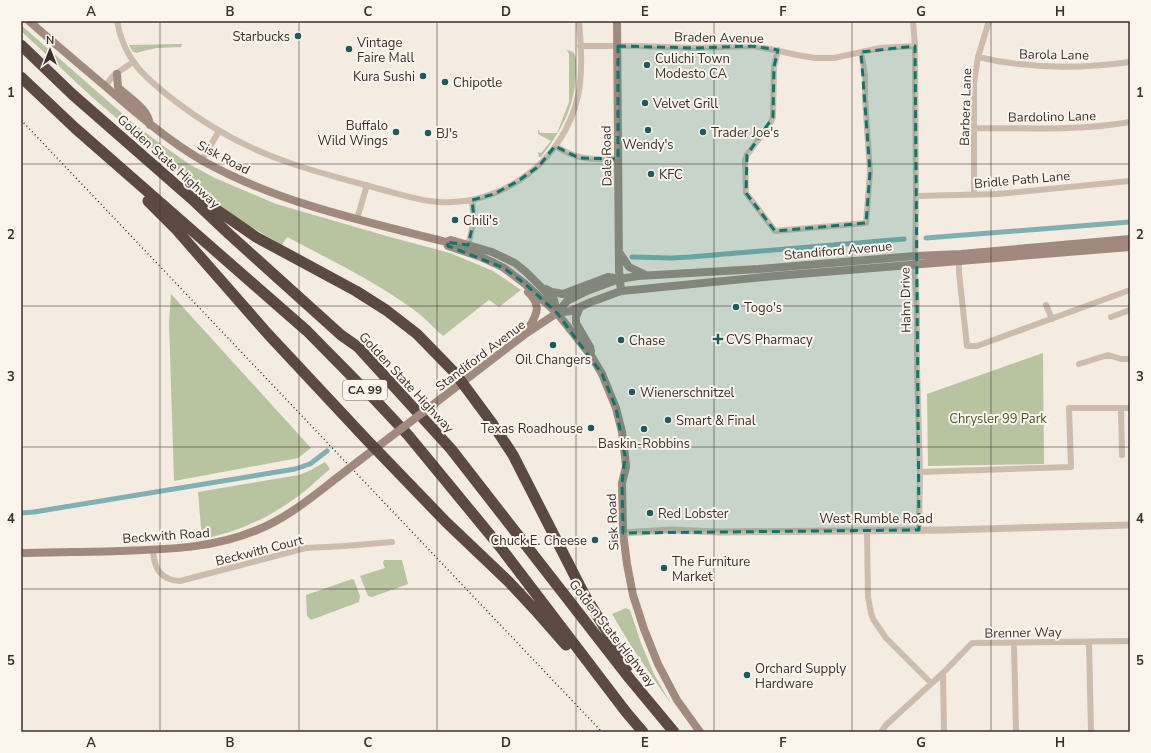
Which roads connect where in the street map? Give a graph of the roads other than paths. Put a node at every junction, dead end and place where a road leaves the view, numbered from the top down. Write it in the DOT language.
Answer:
graph roads {
  1 [pos="29,21"];
  2 [pos="117,21"];
  3 [pos="579,21"];
  4 [pos="617,21"];
  5 [pos="913,21"];
  6 [pos="989,21"];
  7 [pos="21,45"];
  8 [pos="580,46"];
  9 [pos="618,46"];
  10 [pos="915,46"];
  11 [pos="778,50"];
  12 [pos="861,52"];
  13 [pos="978,58"];
  14 [pos="133,62"];
  15 [pos="1130,62"];
  16 [pos="117,74"];
  17 [pos="21,77"];
  18 [pos="105,86"];
  19 [pos="72,94"];
  20 [pos="38,95"];
  21 [pos="1130,122"];
  22 [pos="150,125"];
  23 [pos="974,128"];
  24 [pos="219,131"];
  25 [pos="555,146"];
  26 [pos="618,159"];
  27 [pos="202,160"];
  28 [pos="1130,181"];
  29 [pos="367,186"];
  30 [pos="974,195"];
  31 [pos="916,196"];
  32 [pos="472,200"];
  33 [pos="357,219"];
  34 [pos="1130,239"];
  35 [pos="446,242"];
  36 [pos="468,244"];
  37 [pos="1130,247"];
  38 [pos="619,252"];
  39 [pos="481,257"];
  40 [pos="915,260"];
  41 [pos="959,262"];
  42 [pos="648,276"];
  43 [pos="619,279"];
  44 [pos="542,287"];
  45 [pos="1130,290"];
  46 [pos="621,291"];
  47 [pos="1046,305"];
  48 [pos="580,307"];
  49 [pos="1130,310"];
  50 [pos="558,313"];
  51 [pos="1111,317"];
  52 [pos="1052,319"];
  53 [pos="524,335"];
  54 [pos="592,357"];
  55 [pos="1130,359"];
  56 [pos="1079,364"];
  57 [pos="462,383"];
  58 [pos="1121,408"];
  59 [pos="1130,408"];
  60 [pos="375,449"];
  61 [pos="1122,456"];
  62 [pos="360,460"];
  63 [pos="920,472"];
  64 [pos="1130,525"];
  65 [pos="867,530"];
  66 [pos="919,530"];
  67 [pos="623,533"];
  68 [pos="392,542"];
  69 [pos="153,550"];
  70 [pos="21,553"];
  71 [pos="1130,641"];
  72 [pos="1089,642"];
  73 [pos="1014,643"];
  74 [pos="943,672"];
  75 [pos="931,683"];
  76 [pos="671,729"];
  77 [pos="639,732"];
  78 [pos="643,732"];
  79 [pos="700,732"];
  80 [pos="881,732"];
  81 [pos="944,732"];
  82 [pos="1016,732"];
  83 [pos="1091,732"];
  1 -- 18 [label="main road, Sisk Road"];
  2 -- 14 [label="street"];
  3 -- 8 [label="street"];
  4 -- 9 [label="main road, Dale Road"];
  5 -- 10 [label="street, Hahn Drive"];
  6 -- 13 [label="street, Barbera Lane"];
  7 -- 19 [label="highway, Golden State Highway / CA 99"];
  8 -- 9 [label="street, Braden Avenue"];
  8 -- 25 [label="street"];
  9 -- 11 [label="street, Braden Avenue"];
  9 -- 26 [label="main road, Dale Road"];
  10 -- 12 [label="street, Braden Avenue"];
  10 -- 31 [label="street, Hahn Drive"];
  11 -- 12 [label="street, Braden Avenue"];
  11 -- 12 [label="street"];
  13 -- 15 [label="street, Barola Lane"];
  13 -- 23 [label="street, Barbera Lane"];
  14 -- 16 [label="street"];
  14 -- 24 [label="street"];
  16 -- 18 [label="street"];
  16 -- 22 [label="main road"];
  17 -- 20 [label="highway, CA 99"];
  18 -- 22 [label="main road, Sisk Road"];
  19 -- 57 [label="highway"];
  19 -- 76 [label="highway, Golden State Highway / CA 99"];
  20 -- 60 [label="highway"];
  20 -- 78 [label="highway, CA 99"];
  21 -- 23 [label="street, Bardolino Lane"];
  22 -- 27 [label="main road, Sisk Road"];
  23 -- 30 [label="street, Barbera Lane"];
  24 -- 27 [label="street"];
  24 -- 29 [label="street"];
  25 -- 26 [label="street"];
  25 -- 32 [label="street"];
  26 -- 38 [label="main road, Dale Road"];
  27 -- 33 [label="main road, Sisk Road"];
  28 -- 30 [label="street, Bridle Path Lane"];
  29 -- 32 [label="street"];
  29 -- 33 [label="street"];
  30 -- 31 [label="street, Bridle Path Lane"];
  31 -- 40 [label="street, Hahn Drive"];
  32 -- 36 [label="street"];
  33 -- 35 [label="main road, Sisk Road"];
  34 -- 40 [label="main road, Standiford Avenue"];
  35 -- 36 [label="main road, Sisk Road"];
  35 -- 39 [label="main road, Sisk Road"];
  36 -- 44 [label="main road, Sisk Road"];
  37 -- 41 [label="main road, Standiford Avenue"];
  38 -- 42 [label="main road"];
  38 -- 43 [label="main road, Dale Road"];
  39 -- 50 [label="main road, Sisk Road"];
  39 -- 53 [label="main road"];
  40 -- 41 [label="main road, Standiford Avenue"];
  40 -- 42 [label="main road, Standiford Avenue"];
  40 -- 46 [label="main road, Standiford Avenue"];
  40 -- 63 [label="street, Hahn Drive"];
  41 -- 52 [label="street"];
  42 -- 43 [label="main road, Standiford Avenue"];
  43 -- 44 [label="main road"];
  43 -- 46 [label="main road, Dale Road"];
  43 -- 50 [label="main road, Standiford Avenue"];
  44 -- 50 [label="main road, Sisk Road"];
  45 -- 52 [label="street"];
  46 -- 48 [label="main road, Standiford Avenue"];
  47 -- 52 [label="street"];
  48 -- 50 [label="main road, Standiford Avenue"];
  48 -- 54 [label="main road"];
  49 -- 51 [label="street"];
  50 -- 53 [label="main road, Standiford Avenue"];
  50 -- 54 [label="main road, Sisk Road"];
  53 -- 57 [label="main road, Standiford Avenue"];
  54 -- 67 [label="main road, Sisk Road"];
  55 -- 56 [label="street"];
  57 -- 60 [label="main road, Standiford Avenue, bridge"];
  57 -- 76 [label="highway"];
  58 -- 59 [label="street"];
  58 -- 61 [label="street"];
  58 -- 63 [label="street"];
  60 -- 62 [label="main road, Standiford Avenue"];
  60 -- 77 [label="highway"];
  62 -- 69 [label="main road, Beckwith Road, bridge"];
  63 -- 66 [label="street, Hahn Drive"];
  64 -- 66 [label="street, West Rumble Road"];
  65 -- 66 [label="street, West Rumble Road"];
  65 -- 67 [label="street, West Rumble Road"];
  65 -- 75 [label="street"];
  67 -- 79 [label="main road, Sisk Road"];
  68 -- 69 [label="street, Beckwith Court"];
  69 -- 70 [label="main road, Beckwith Road"];
  71 -- 72 [label="street, Brenner Way"];
  72 -- 73 [label="street, Brenner Way"];
  72 -- 83 [label="street"];
  73 -- 74 [label="street, Brenner Way"];
  73 -- 82 [label="street"];
  74 -- 75 [label="street, Brenner Way"];
  74 -- 81 [label="street"];
  75 -- 80 [label="street, Brenner Way"];
}
